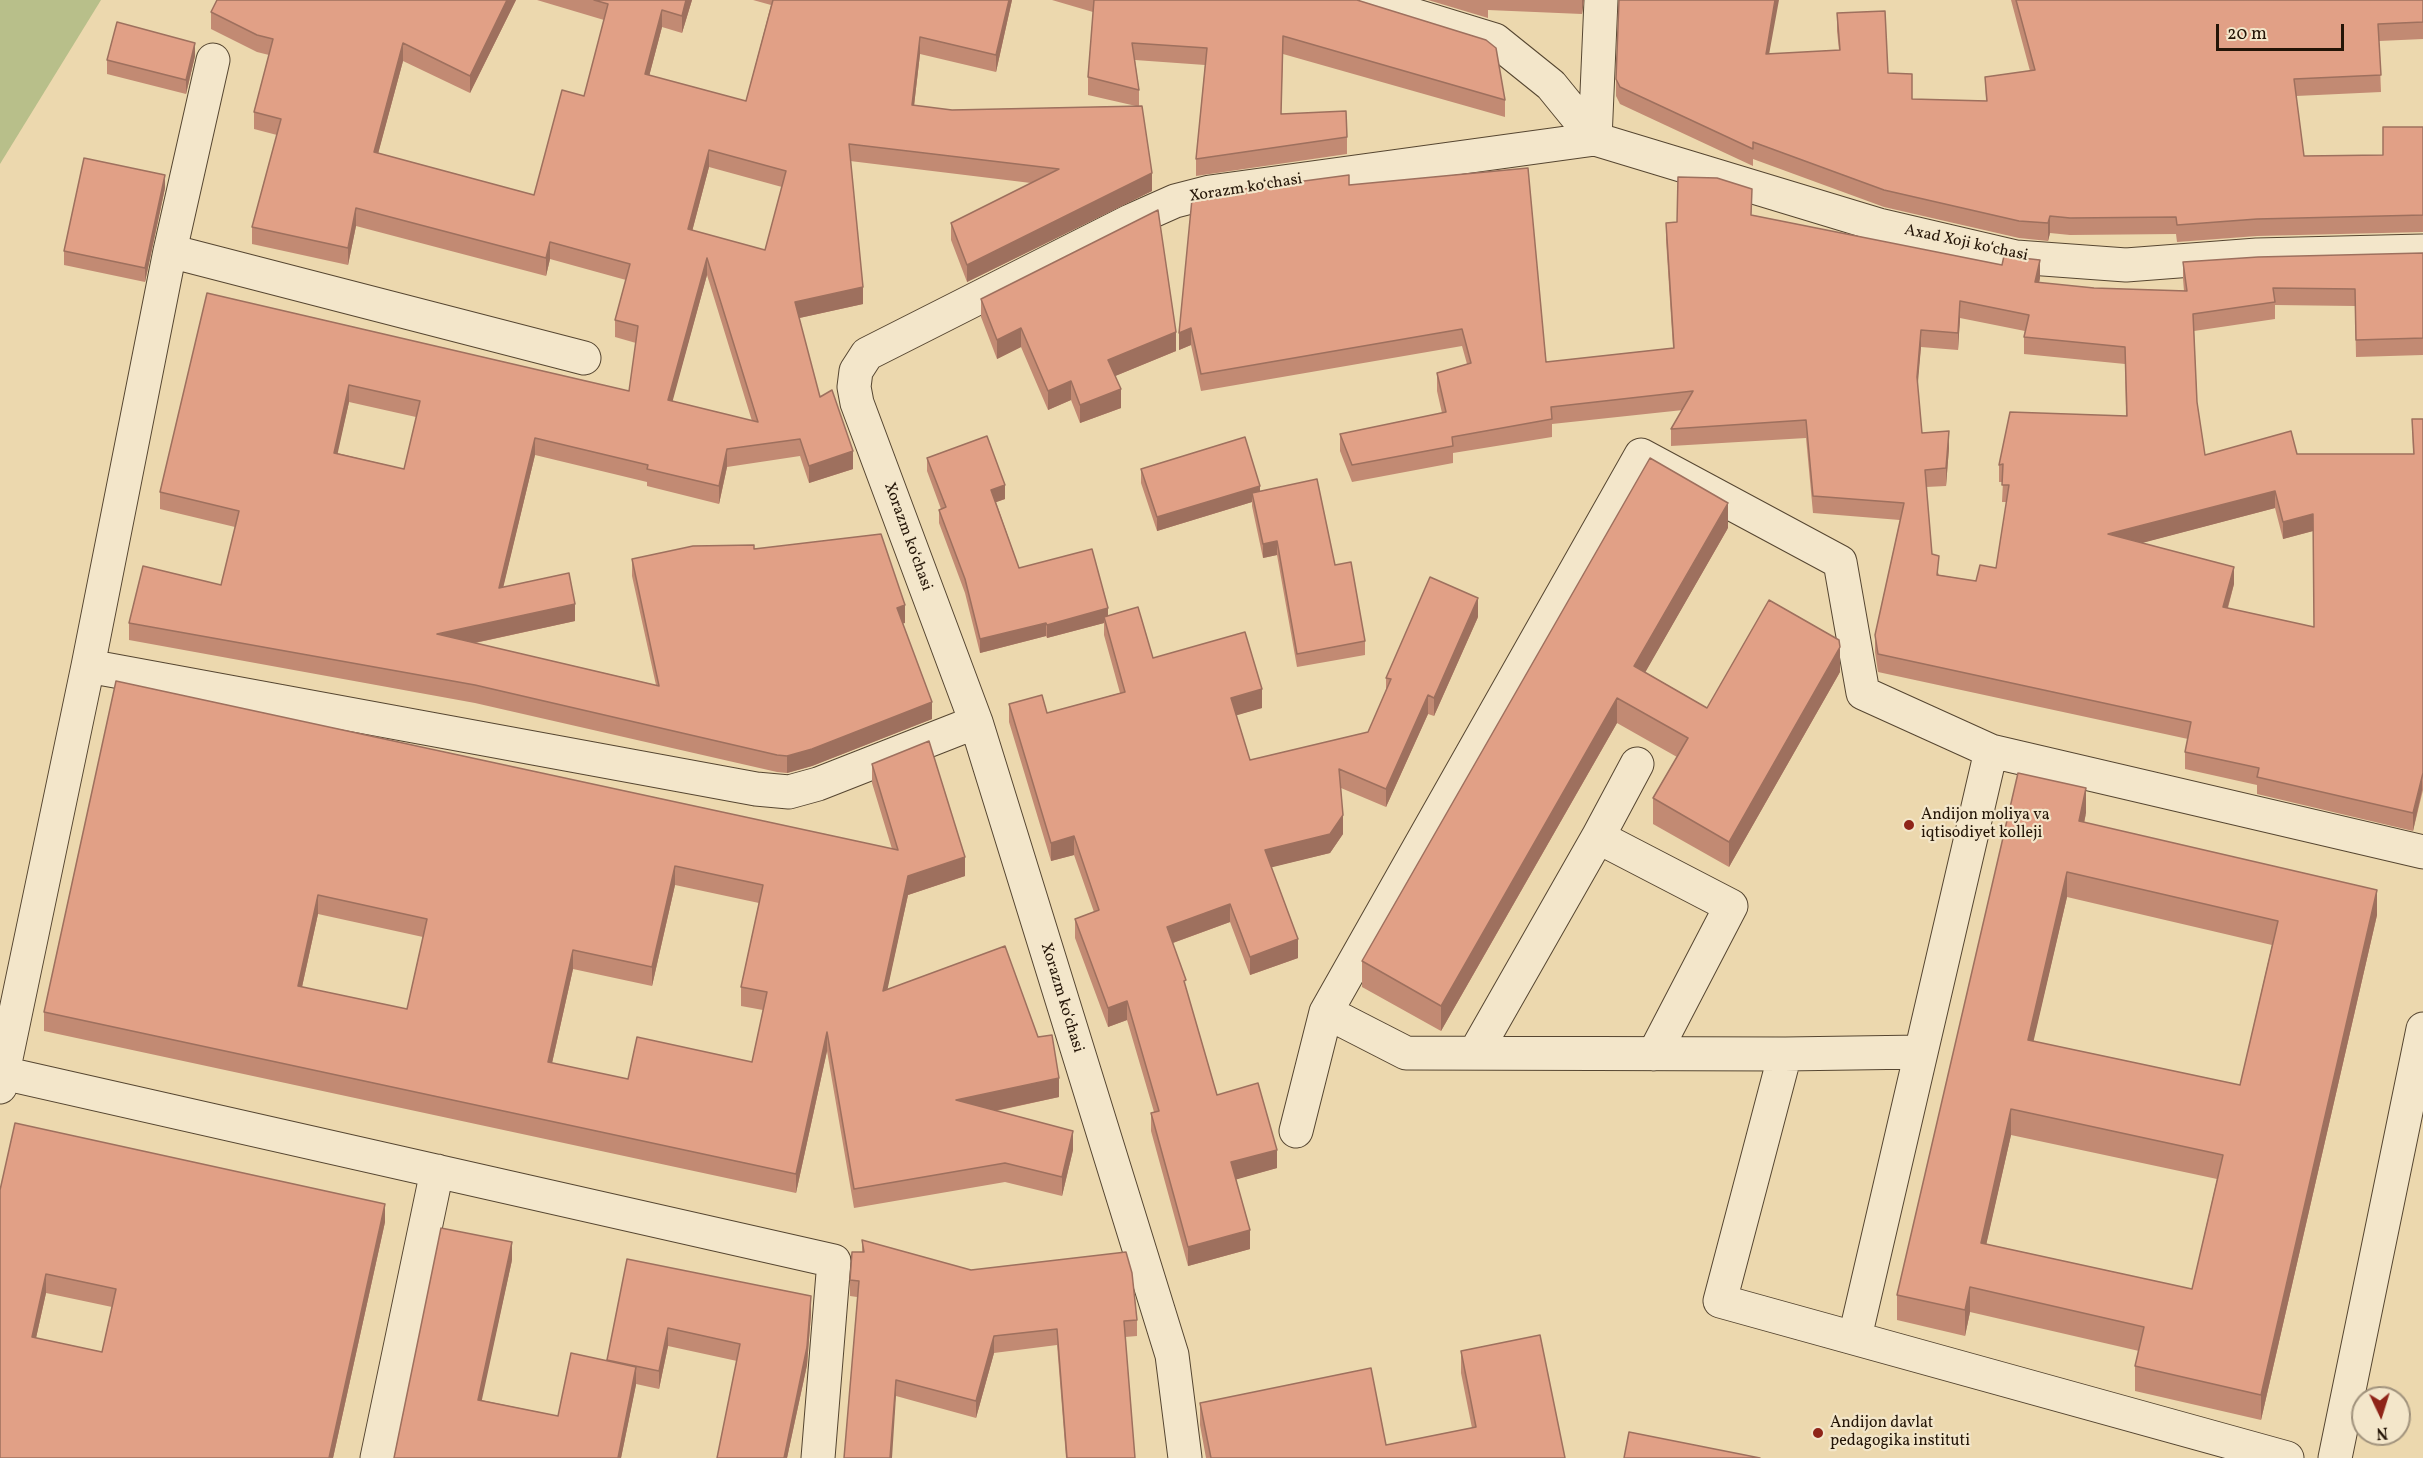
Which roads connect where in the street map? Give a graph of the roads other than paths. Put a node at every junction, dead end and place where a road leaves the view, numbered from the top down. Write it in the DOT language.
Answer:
graph roads {
  1 [pos="1364,0"];
  2 [pos="1601,0"];
  3 [pos="213,60"];
  4 [pos="1595,139"];
  5 [pos="170,251"];
  6 [pos="2423,251"];
  7 [pos="584,358"];
  8 [pos="88,666"];
  9 [pos="976,722"];
  10 [pos="1990,751"];
  11 [pos="1637,764"];
  12 [pos="1598,837"];
  13 [pos="2423,852"];
  14 [pos="1326,1012"];
  15 [pos="2423,1029"];
  16 [pos="1921,1052"];
  17 [pos="1475,1053"];
  18 [pos="1654,1054"];
  19 [pos="1785,1054"];
  20 [pos="2,1080"];
  21 [pos="2415,1113"];
  22 [pos="1296,1131"];
  23 [pos="437,1171"];
  24 [pos="1855,1337"];
  25 [pos="377,1458"];
  26 [pos="818,1458"];
  27 [pos="1185,1458"];
  28 [pos="2287,1458"];
  29 [pos="2335,1458"];
  1 -- 4 [label="street"];
  2 -- 4 [label="street"];
  3 -- 5 [label="street"];
  4 -- 6 [label="street, Axad Xoji koʻchasi"];
  4 -- 9 [label="street, Xorazm koʻchasi"];
  5 -- 7 [label="street"];
  5 -- 8 [label="street"];
  8 -- 9 [label="street"];
  8 -- 20 [label="street"];
  9 -- 27 [label="street, Xorazm koʻchasi"];
  10 -- 13 [label="street"];
  10 -- 14 [label="street"];
  10 -- 16 [label="street"];
  11 -- 12 [label="street"];
  12 -- 17 [label="street"];
  12 -- 18 [label="street"];
  14 -- 17 [label="street"];
  14 -- 22 [label="street"];
  15 -- 21 [label="street"];
  16 -- 19 [label="street"];
  16 -- 24 [label="street"];
  17 -- 18 [label="street"];
  18 -- 19 [label="street"];
  19 -- 24 [label="street"];
  20 -- 23 [label="street"];
  21 -- 29 [label="street"];
  23 -- 25 [label="street"];
  23 -- 26 [label="street"];
  24 -- 28 [label="street"];
}
